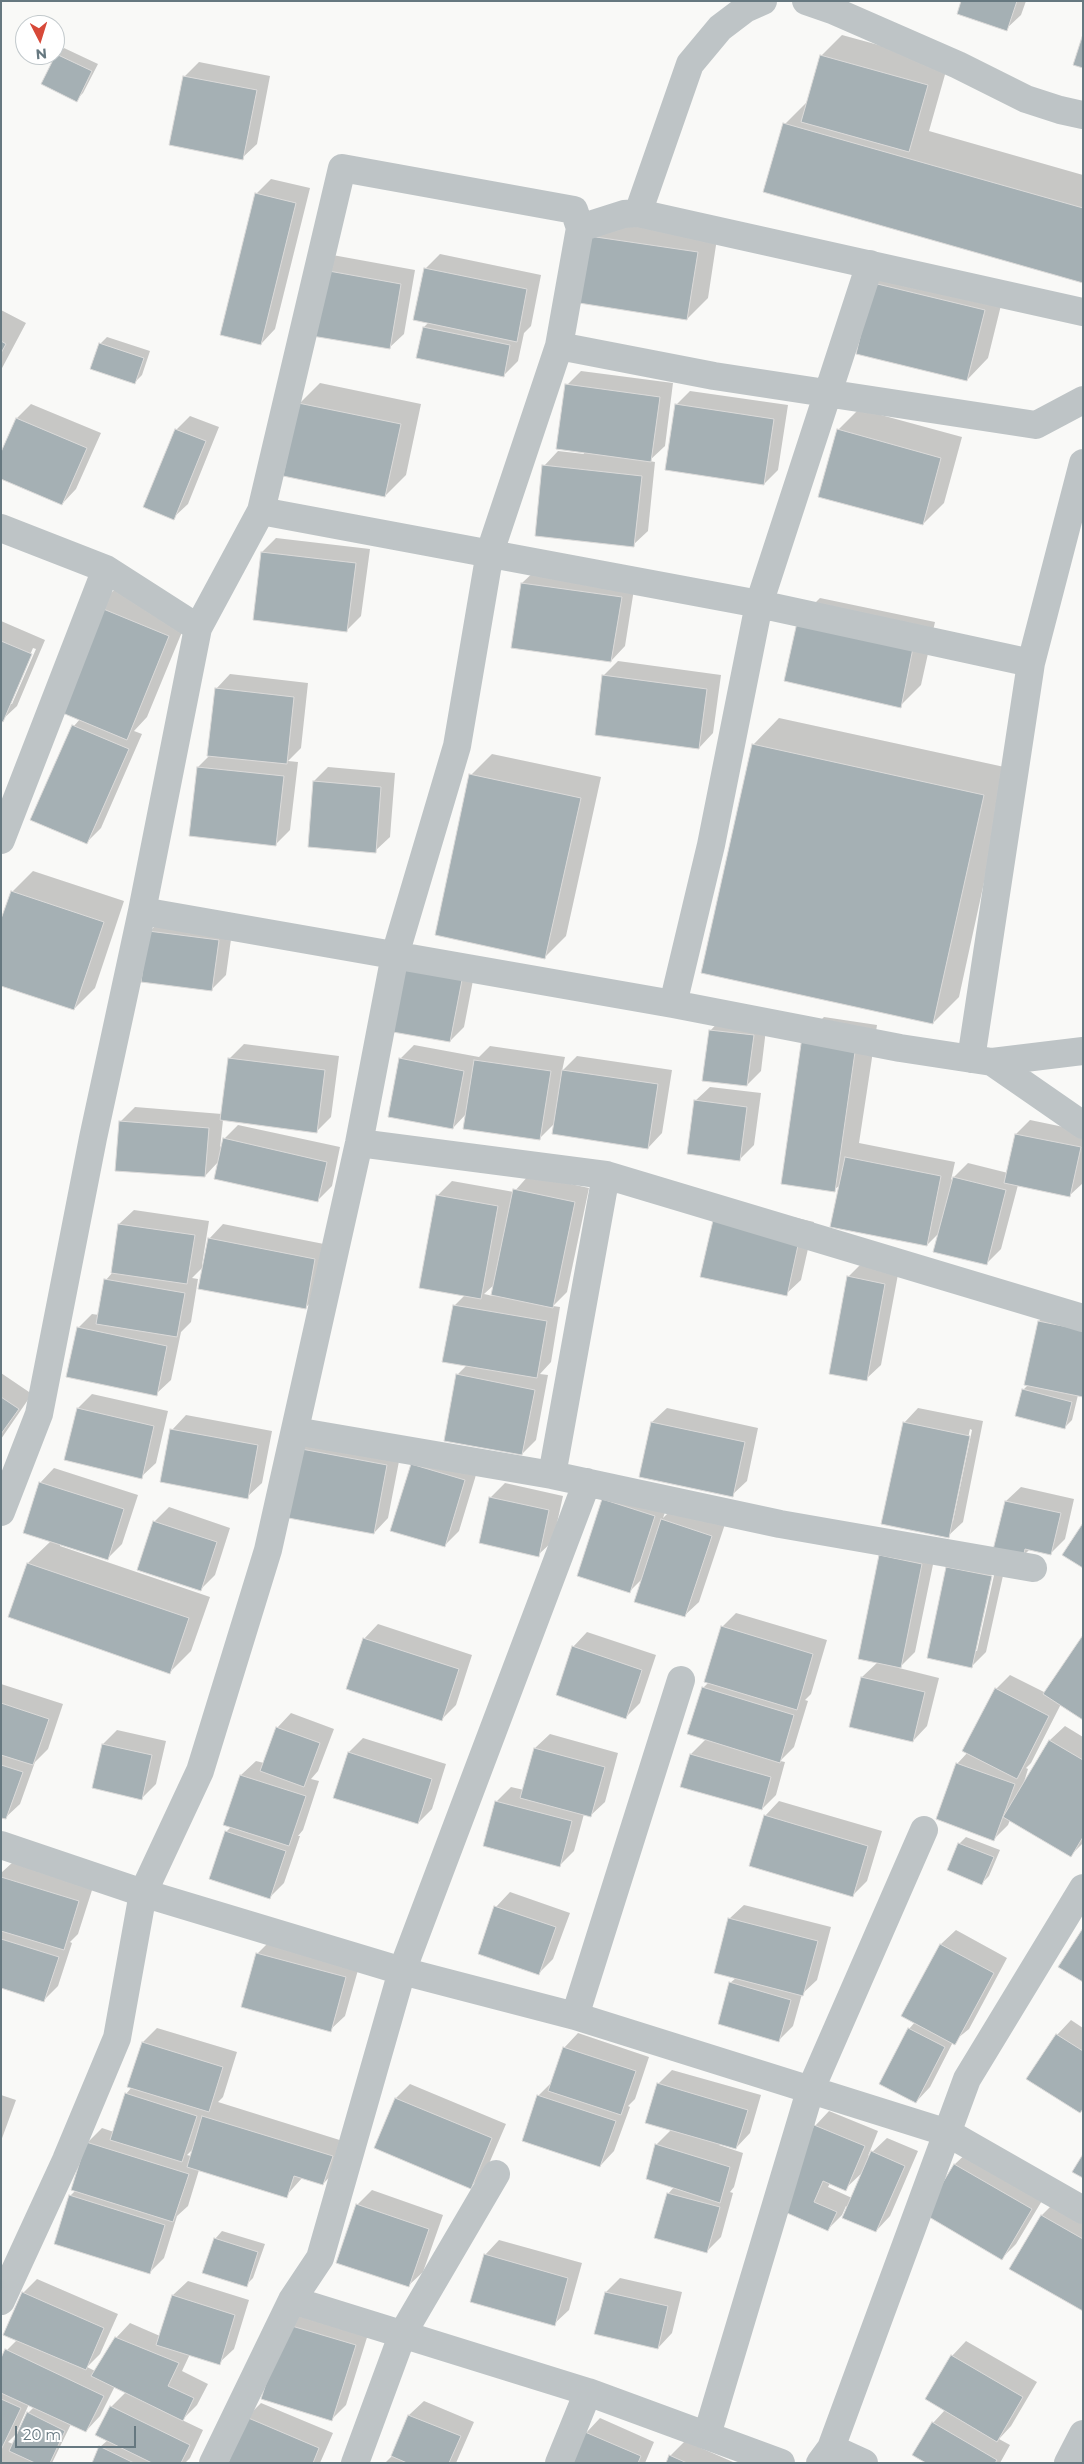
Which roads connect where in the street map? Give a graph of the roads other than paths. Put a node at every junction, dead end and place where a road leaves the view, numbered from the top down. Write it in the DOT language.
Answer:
graph roads {
  1 [pos="763,1"];
  2 [pos="806,1"];
  3 [pos="1083,115"];
  4 [pos="638,213"];
  5 [pos="580,228"];
  6 [pos="870,264"];
  7 [pos="1083,312"];
  8 [pos="559,346"];
  9 [pos="827,394"];
  10 [pos="1083,400"];
  11 [pos="1083,462"];
  12 [pos="262,511"];
  13 [pos="1,528"];
  14 [pos="490,552"];
  15 [pos="106,569"];
  16 [pos="759,604"];
  17 [pos="198,628"];
  18 [pos="1031,663"];
  19 [pos="1,840"];
  20 [pos="142,911"];
  21 [pos="395,955"];
  22 [pos="673,1004"];
  23 [pos="1083,1051"];
  24 [pos="982,1060"];
  25 [pos="1083,1125"];
  26 [pos="359,1143"];
  27 [pos="606,1175"];
  28 [pos="1083,1318"];
  29 [pos="295,1431"];
  30 [pos="552,1475"];
  31 [pos="587,1482"];
  32 [pos="1,1512"];
  33 [pos="1033,1568"];
  34 [pos="681,1680"];
  35 [pos="924,1830"];
  36 [pos="1,1845"];
  37 [pos="1083,1888"];
  38 [pos="143,1893"];
  39 [pos="402,1971"];
  40 [pos="576,2016"];
  41 [pos="810,2091"];
  42 [pos="948,2133"];
  43 [pos="496,2174"];
  44 [pos="1083,2210"];
  45 [pos="292,2300"];
  46 [pos="1,2301"];
  47 [pos="403,2333"];
  48 [pos="588,2392"];
  49 [pos="1083,2434"];
  50 [pos="707,2435"];
  51 [pos="826,2455"];
  52 [pos="776,2462"];
  53 [pos="213,2463"];
  54 [pos="355,2463"];
  55 [pos="559,2463"];
  56 [pos="864,2463"];
  57 [pos="1068,2463"];
  1 -- 4 [label="street"];
  2 -- 3 [label="street"];
  4 -- 5 [label="street"];
  4 -- 6 [label="street"];
  5 -- 8 [label="street"];
  5 -- 12 [label="street"];
  6 -- 7 [label="street"];
  6 -- 9 [label="street"];
  8 -- 9 [label="street"];
  8 -- 14 [label="street"];
  9 -- 10 [label="street"];
  9 -- 16 [label="street"];
  11 -- 18 [label="street"];
  12 -- 14 [label="street"];
  12 -- 17 [label="street"];
  13 -- 15 [label="street"];
  14 -- 16 [label="street"];
  14 -- 21 [label="street"];
  15 -- 17 [label="street"];
  15 -- 19 [label="street"];
  16 -- 18 [label="street"];
  16 -- 22 [label="street"];
  17 -- 20 [label="street"];
  18 -- 24 [label="street"];
  20 -- 21 [label="street"];
  20 -- 32 [label="street"];
  21 -- 22 [label="street"];
  21 -- 26 [label="street"];
  22 -- 24 [label="street"];
  23 -- 24 [label="street"];
  24 -- 25 [label="street"];
  26 -- 27 [label="street"];
  26 -- 29 [label="street"];
  27 -- 28 [label="street"];
  27 -- 30 [label="street"];
  29 -- 30 [label="street"];
  29 -- 38 [label="street"];
  30 -- 31 [label="street"];
  31 -- 33 [label="street"];
  31 -- 39 [label="street"];
  34 -- 40 [label="street"];
  35 -- 41 [label="street"];
  36 -- 38 [label="street"];
  37 -- 42 [label="street"];
  38 -- 39 [label="street"];
  38 -- 46 [label="street"];
  39 -- 40 [label="street"];
  39 -- 45 [label="street"];
  40 -- 41 [label="street"];
  41 -- 42 [label="street"];
  41 -- 50 [label="street"];
  42 -- 44 [label="street"];
  42 -- 51 [label="street"];
  43 -- 47 [label="street"];
  45 -- 47 [label="street"];
  45 -- 53 [label="street"];
  47 -- 48 [label="street"];
  47 -- 54 [label="street"];
  48 -- 50 [label="street"];
  48 -- 55 [label="street"];
  49 -- 57 [label="street"];
  50 -- 52 [label="street"];
  51 -- 56 [label="street"];
}
